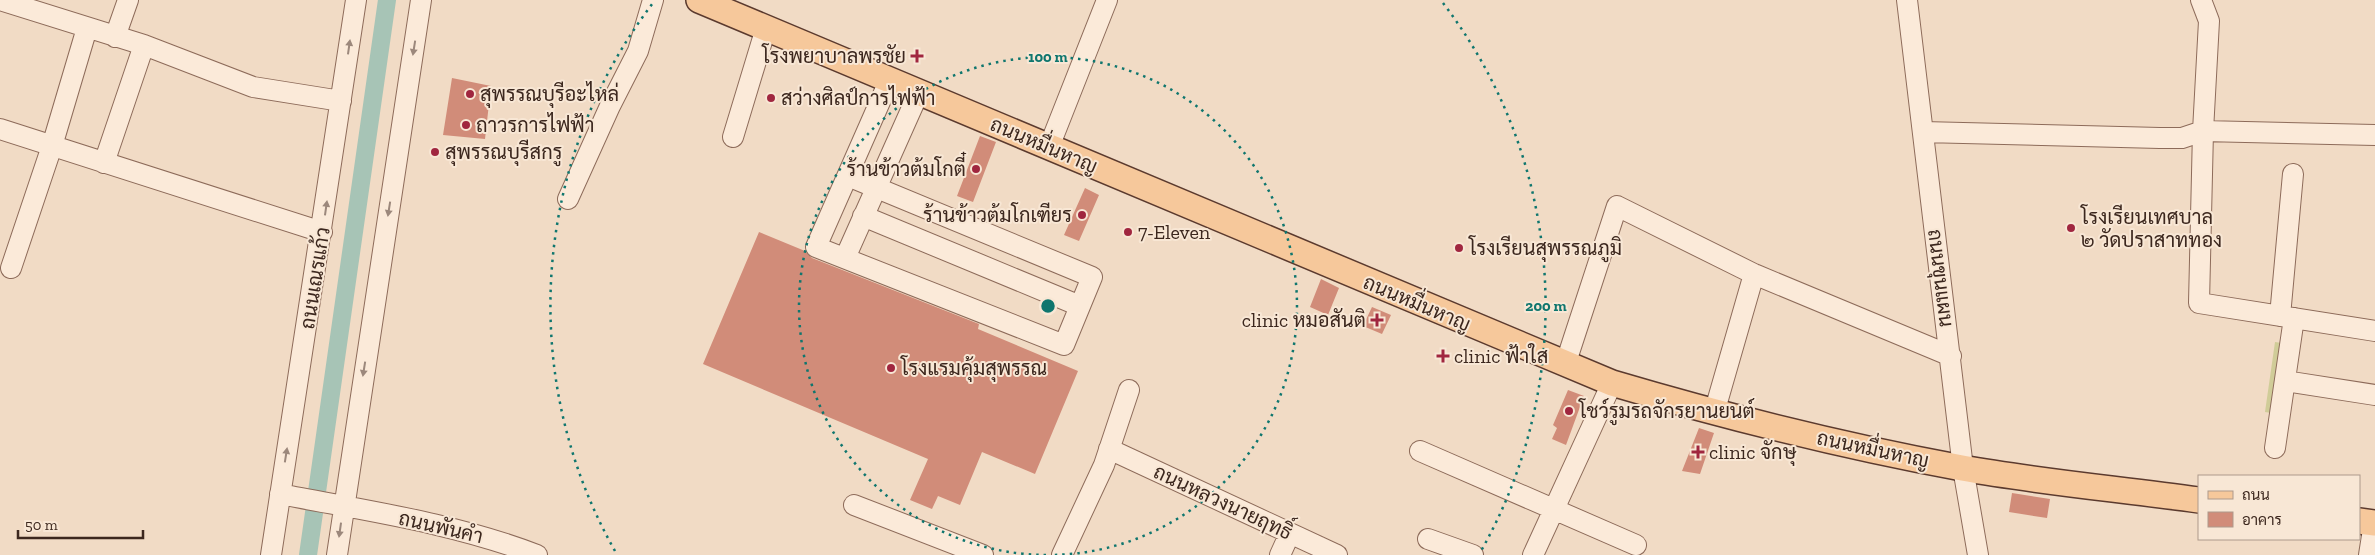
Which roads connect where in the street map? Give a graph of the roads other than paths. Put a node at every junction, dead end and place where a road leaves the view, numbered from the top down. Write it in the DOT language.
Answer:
graph roads {
  1 [pos="0,0"];
  2 [pos="128,0"];
  3 [pos="356,0"];
  4 [pos="421,0"];
  5 [pos="653,0"];
  6 [pos="1107,0"];
  7 [pos="1907,0"];
  8 [pos="2201,0"];
  9 [pos="705,1"];
  10 [pos="87,28"];
  11 [pos="766,28"];
  12 [pos="115,36"];
  13 [pos="144,45"];
  14 [pos="890,79"];
  15 [pos="919,92"];
  16 [pos="342,101"];
  17 [pos="0,129"];
  18 [pos="2203,131"];
  19 [pos="1923,132"];
  20 [pos="2375,135"];
  21 [pos="733,137"];
  22 [pos="52,146"];
  23 [pos="1049,147"];
  24 [pos="104,163"];
  25 [pos="2294,174"];
  26 [pos="848,176"];
  27 [pos="875,188"];
  28 [pos="568,199"];
  29 [pos="863,216"];
  30 [pos="322,232"];
  31 [pos="845,258"];
  32 [pos="11,268"];
  33 [pos="1754,274"];
  34 [pos="1080,306"];
  35 [pos="2287,317"];
  36 [pos="2375,331"];
  37 [pos="1951,356"];
  38 [pos="1565,365"];
  39 [pos="2285,381"];
  40 [pos="1612,383"];
  41 [pos="1129,390"];
  42 [pos="2375,395"];
  43 [pos="1714,414"];
  44 [pos="2275,448"];
  45 [pos="1109,449"];
  46 [pos="1420,451"];
  47 [pos="1963,468"];
  48 [pos="290,496"];
  49 [pos="2198,500"];
  50 [pos="854,505"];
  51 [pos="343,507"];
  52 [pos="1553,507"];
  53 [pos="2369,522"];
  54 [pos="1290,533"];
  55 [pos="1428,538"];
  56 [pos="1636,545"];
  57 [pos="271,555"];
  58 [pos="336,555"];
  59 [pos="537,555"];
  60 [pos="983,555"];
  61 [pos="1062,555"];
  62 [pos="1280,555"];
  63 [pos="1336,555"];
  64 [pos="1473,555"];
  65 [pos="1532,555"];
  66 [pos="1978,555"];
  67 [pos="2369,555"];
  1 -- 10 [label="street"];
  2 -- 12 [label="street"];
  16 -- 3 [label="street, ถนนเณรแก้ว, one-way"];
  4 -- 51 [label="street, one-way"];
  5 -- 28 [label="street"];
  6 -- 23 [label="street"];
  7 -- 19 [label="street, ถนนขุนแผน"];
  8 -- 18 [label="street"];
  9 -- 11 [label="main road, ถนนหมื่นหาญ"];
  10 -- 12 [label="street"];
  10 -- 22 [label="street"];
  11 -- 14 [label="main road, ถนนหมื่นหาญ"];
  11 -- 21 [label="street"];
  12 -- 13 [label="street"];
  13 -- 16 [label="street"];
  13 -- 24 [label="street"];
  14 -- 15 [label="main road, ถนนหมื่นหาญ"];
  14 -- 26 [label="street"];
  15 -- 23 [label="main road, ถนนหมื่นหาญ"];
  15 -- 27 [label="street"];
  30 -- 16 [label="street, ถนนเณรแก้ว, one-way"];
  17 -- 22 [label="street"];
  18 -- 19 [label="street"];
  18 -- 20 [label="street"];
  18 -- 35 [label="street"];
  19 -- 37 [label="street, ถนนขุนแผน"];
  22 -- 24 [label="street"];
  22 -- 32 [label="street"];
  23 -- 38 [label="main road, ถนนหมื่นหาญ"];
  24 -- 30 [label="street"];
  25 -- 35 [label="street"];
  26 -- 27 [label="street"];
  26 -- 31 [label="street"];
  27 -- 29 [label="street"];
  27 -- 34 [label="street"];
  29 -- 31 [label="street"];
  29 -- 34 [label="street"];
  48 -- 30 [label="street, ถนนเณรแก้ว, one-way"];
  31 -- 34 [label="street"];
  33 -- 37 [label="street"];
  33 -- 38 [label="street"];
  33 -- 43 [label="street"];
  35 -- 36 [label="street"];
  35 -- 39 [label="street"];
  37 -- 47 [label="street, ถนนขุนแผน"];
  38 -- 40 [label="main road, ถนนหมื่นหาญ"];
  39 -- 42 [label="street"];
  39 -- 44 [label="street"];
  40 -- 43 [label="main road, ถนนหมื่นหาญ"];
  40 -- 52 [label="street"];
  41 -- 45 [label="street"];
  43 -- 47 [label="main road, ถนนหมื่นหาญ"];
  45 -- 54 [label="street, ถนนหลวงนายฤทธิ์"];
  45 -- 61 [label="street"];
  46 -- 52 [label="street"];
  47 -- 49 [label="main road, ถนนหมื่นหาญ"];
  47 -- 66 [label="street, ถนนขุนแผน"];
  48 -- 51 [label="street, ถนนพันคำ"];
  48 -- 57 [label="street, ถนนเณรแก้ว"];
  50 -- 60 [label="street"];
  51 -- 58 [label="street, one-way"];
  51 -- 59 [label="street, ถนนพันคำ"];
  52 -- 56 [label="street"];
  52 -- 65 [label="street"];
  53 -- 67 [label="street"];
  54 -- 62 [label="street"];
  54 -- 63 [label="street, ถนนหลวงนายฤทธิ์"];
  55 -- 64 [label="street"];
}
